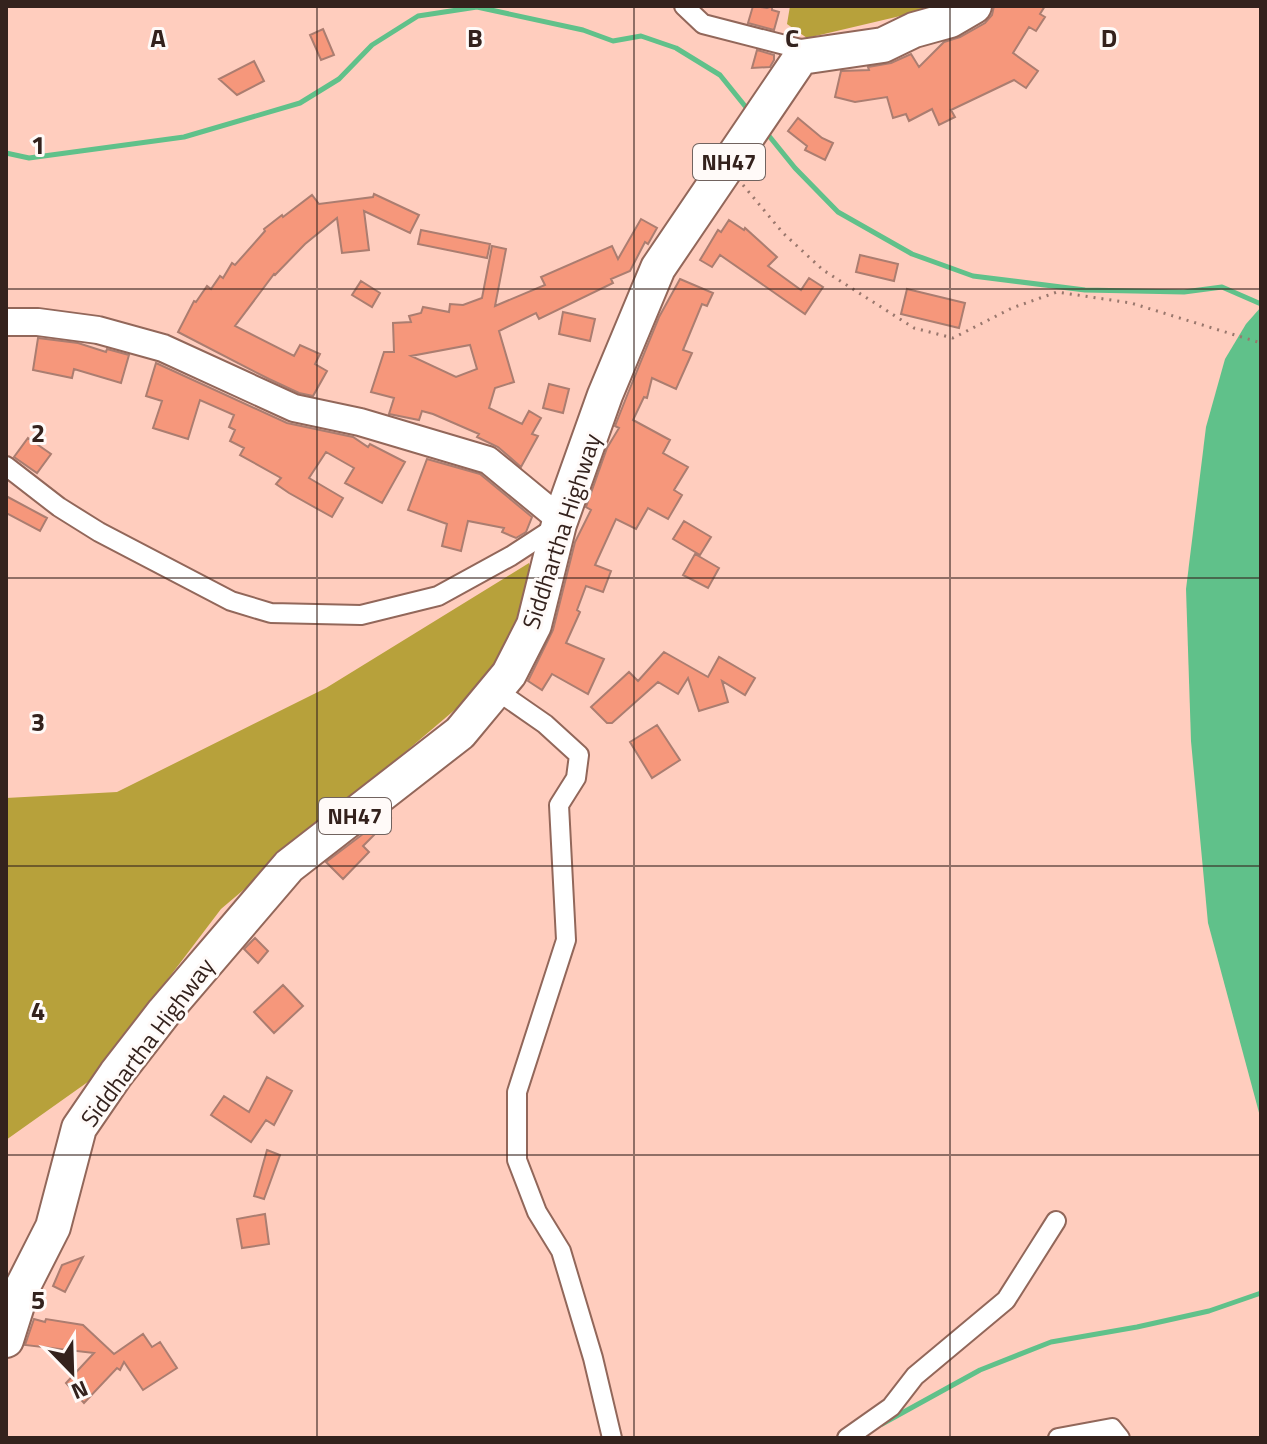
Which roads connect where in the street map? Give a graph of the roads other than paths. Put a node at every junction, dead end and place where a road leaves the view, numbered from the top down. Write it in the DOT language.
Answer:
graph roads {
  1 [pos="684,6"];
  2 [pos="974,6"];
  3 [pos="810,55"];
  4 [pos="6,322"];
  5 [pos="6,466"];
  6 [pos="560,522"];
  7 [pos="496,690"];
  8 [pos="1056,1221"];
  9 [pos="6,1340"];
  10 [pos="612,1438"];
  11 [pos="847,1438"];
  12 [pos="1058,1438"];
  13 [pos="1120,1438"];
  1 -- 3 [label="street"];
  2 -- 3 [label="highway"];
  3 -- 6 [label="highway, Siddhartha Highway / NH47"];
  4 -- 6 [label="street"];
  5 -- 6 [label="street"];
  6 -- 7 [label="highway, Siddhartha Highway / NH47"];
  7 -- 9 [label="highway, Siddhartha Highway / NH47"];
  7 -- 10 [label="street"];
  8 -- 11 [label="street"];
  12 -- 13 [label="street"];
}
